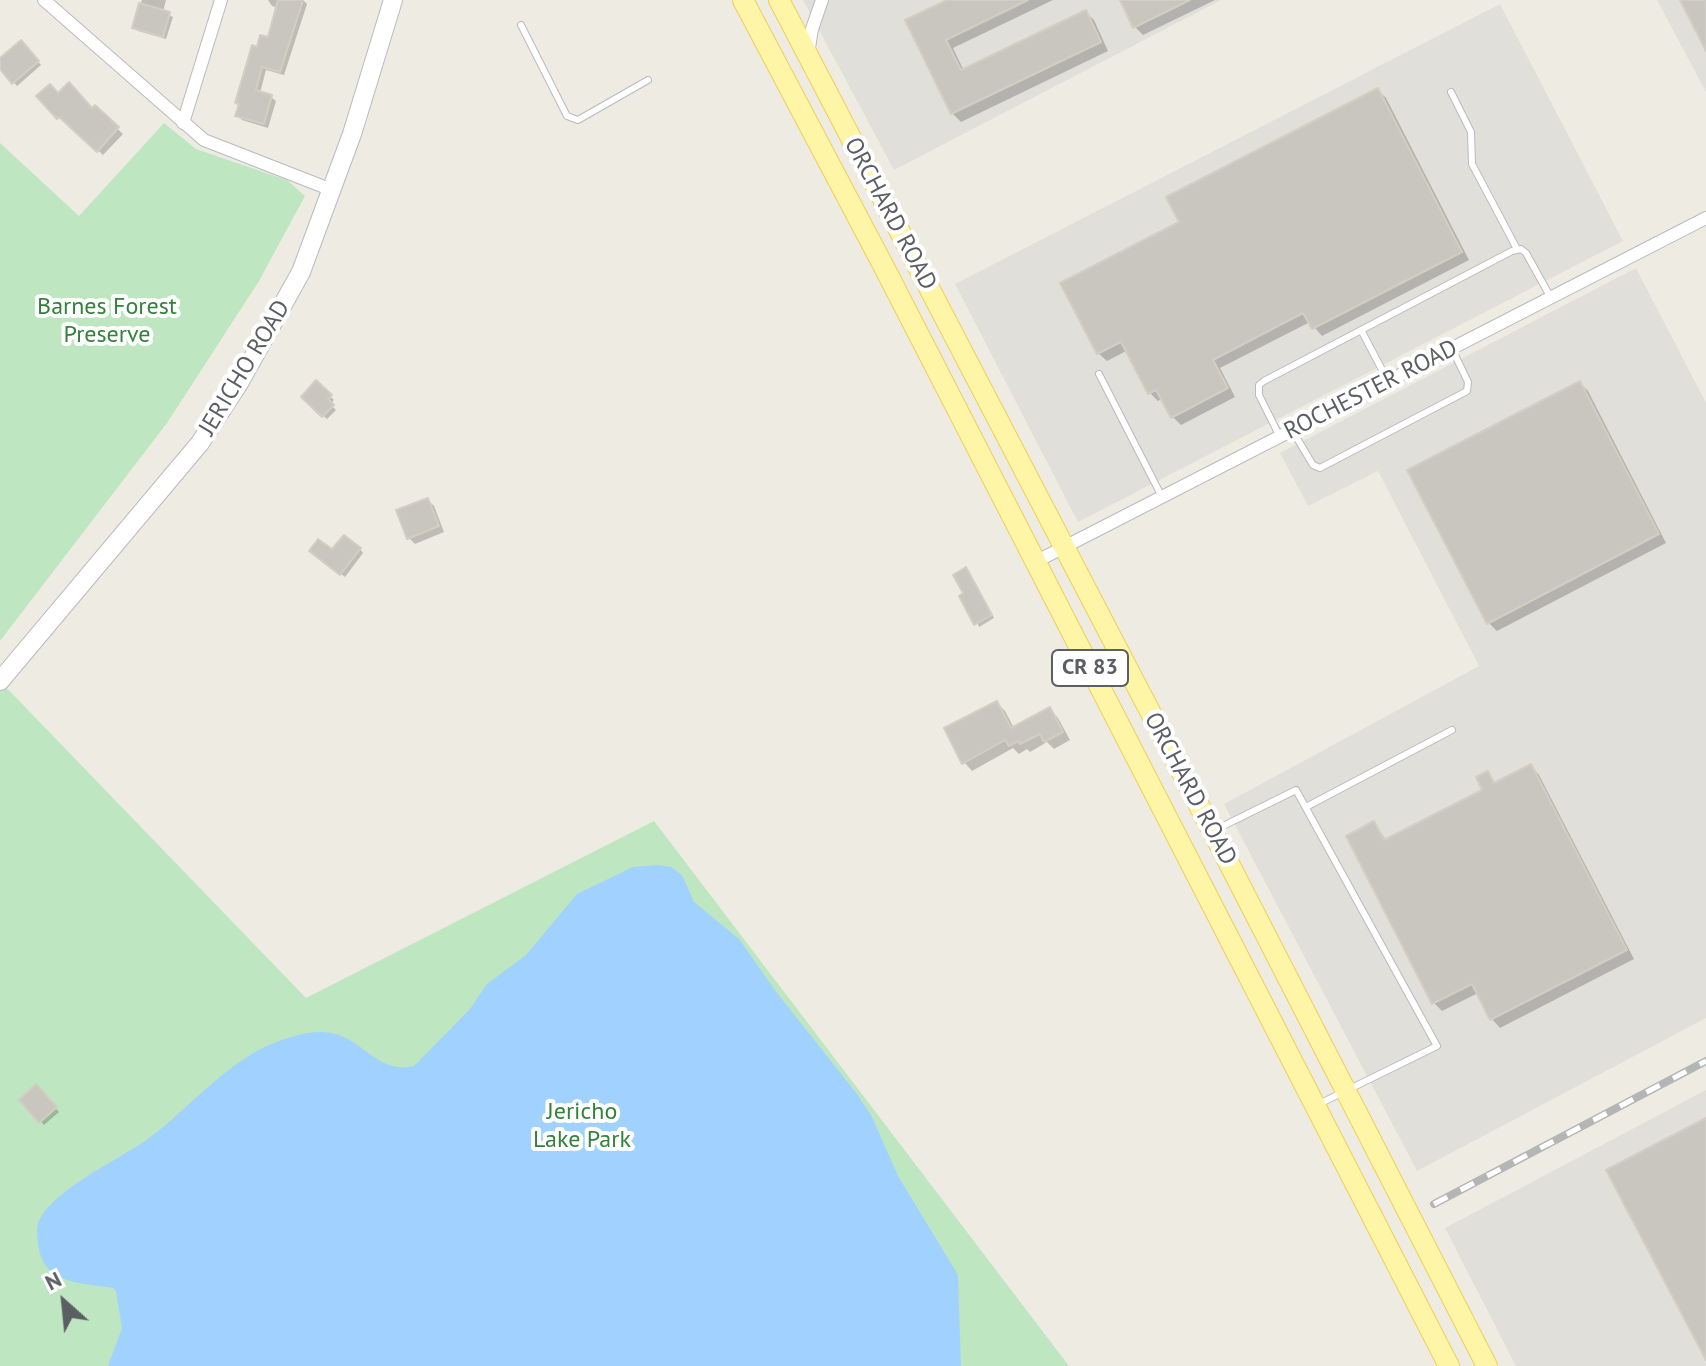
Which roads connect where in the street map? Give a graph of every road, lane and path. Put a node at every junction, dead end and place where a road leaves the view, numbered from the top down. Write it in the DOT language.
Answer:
graph roads {
  1 [pos="44,0"];
  2 [pos="221,0"];
  3 [pos="393,0"];
  4 [pos="743,0"];
  5 [pos="779,0"];
  6 [pos="822,0"];
  7 [pos="521,25"];
  8 [pos="808,54"];
  9 [pos="648,80"];
  10 [pos="1451,92"];
  11 [pos="183,123"];
  12 [pos="332,190"];
  13 [pos="1706,218"];
  14 [pos="1517,249"];
  15 [pos="1551,298"];
  16 [pos="1361,330"];
  17 [pos="1452,348"];
  18 [pos="1099,374"];
  19 [pos="1388,381"];
  20 [pos="1292,430"];
  21 [pos="1280,437"];
  22 [pos="1162,497"];
  23 [pos="1064,548"];
  24 [pos="1035,562"];
  25 [pos="0,681"];
  26 [pos="1452,730"];
  27 [pos="1306,807"];
  28 [pos="1212,831"];
  29 [pos="1346,1092"];
  30 [pos="1316,1106"];
  31 [pos="1449,1366"];
  32 [pos="1487,1366"];
  1 -- 11 [label="street"];
  2 -- 11 [label="street"];
  3 -- 12 [label="main road, JERICHO ROAD"];
  4 -- 24 [label="main road, ORCHARD ROAD / CR 83"];
  5 -- 8 [label="main road, ORCHARD ROAD / CR 83"];
  6 -- 8 [label="street"];
  7 -- 9 [label="lane"];
  8 -- 23 [label="main road, ORCHARD ROAD / CR 83"];
  10 -- 14 [label="lane"];
  11 -- 12 [label="street"];
  12 -- 25 [label="main road, JERICHO ROAD"];
  13 -- 15 [label="street, ROCHESTER ROAD"];
  14 -- 15 [label="lane"];
  14 -- 16 [label="lane"];
  15 -- 17 [label="street, ROCHESTER ROAD"];
  16 -- 19 [label="lane"];
  16 -- 21 [label="lane"];
  17 -- 19 [label="street, ROCHESTER ROAD"];
  17 -- 20 [label="lane"];
  18 -- 22 [label="lane"];
  19 -- 20 [label="street, ROCHESTER ROAD"];
  20 -- 21 [label="street, ROCHESTER ROAD"];
  21 -- 22 [label="street, ROCHESTER ROAD"];
  22 -- 23 [label="street, ROCHESTER ROAD"];
  23 -- 24 [label="street, ROCHESTER ROAD"];
  23 -- 28 [label="main road, ORCHARD ROAD / CR 83"];
  24 -- 30 [label="main road, ORCHARD ROAD / CR 83"];
  26 -- 27 [label="lane"];
  27 -- 28 [label="lane"];
  27 -- 29 [label="lane"];
  28 -- 29 [label="main road, ORCHARD ROAD / CR 83"];
  29 -- 30 [label="lane"];
  29 -- 32 [label="main road, ORCHARD ROAD / CR 83"];
  30 -- 31 [label="main road, ORCHARD ROAD / CR 83"];
}
